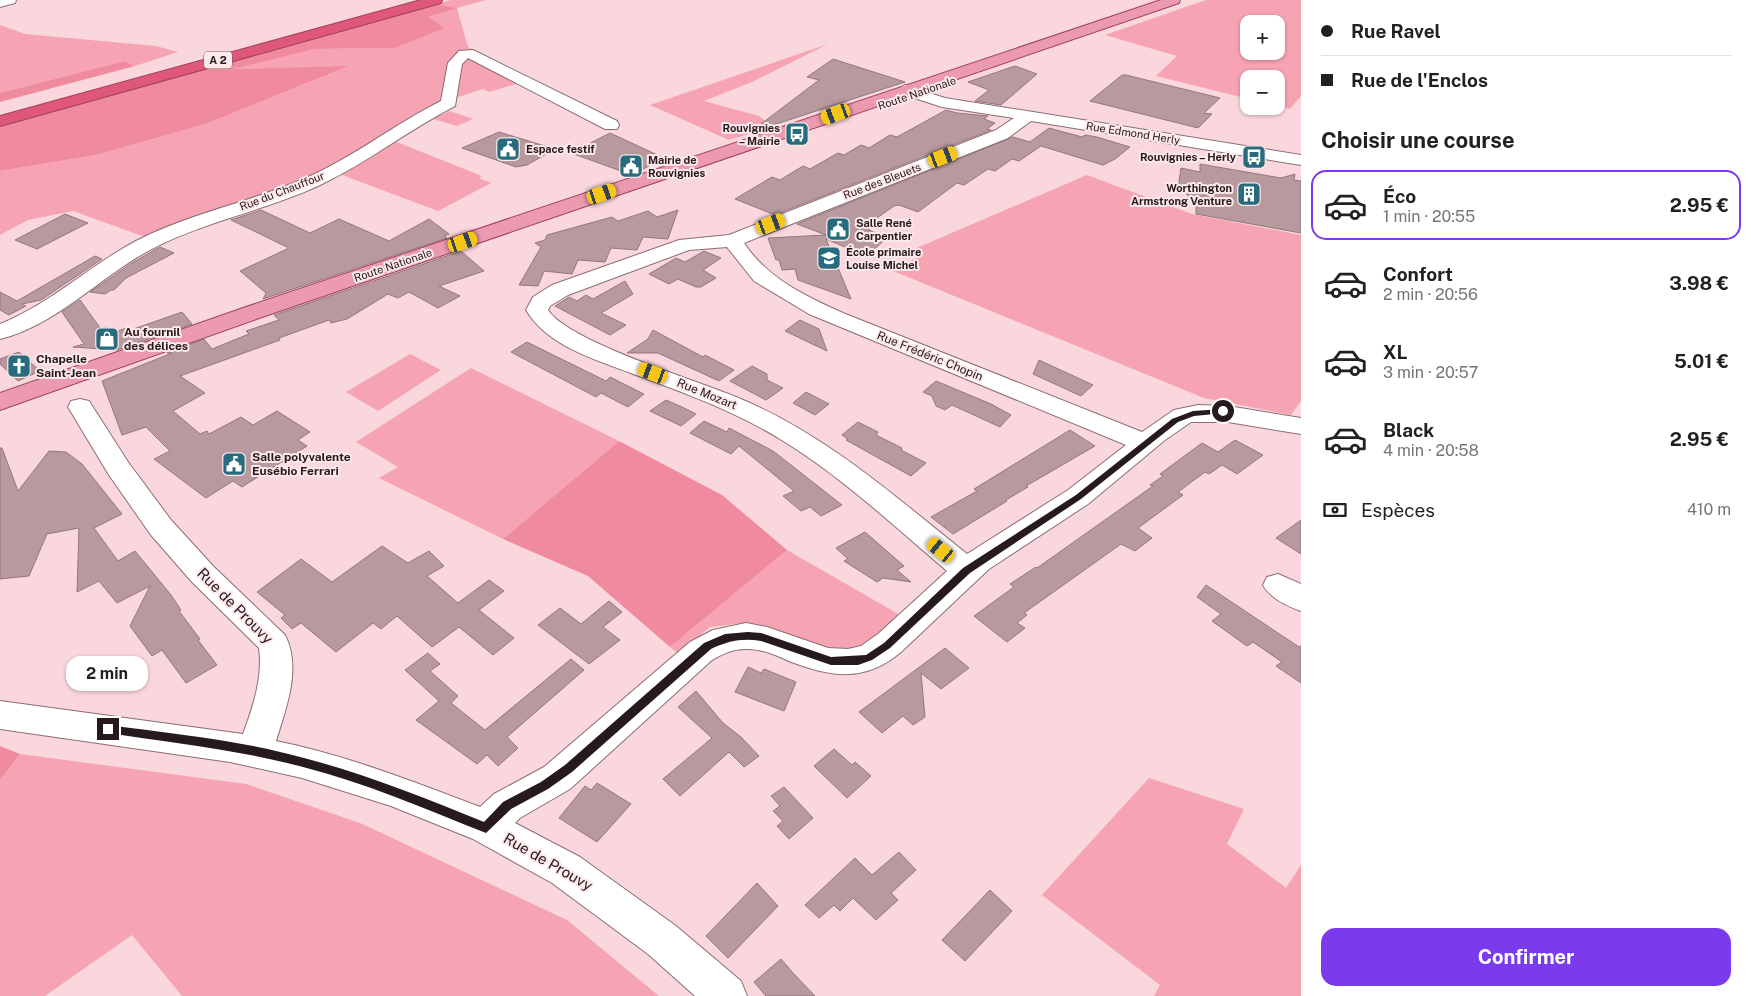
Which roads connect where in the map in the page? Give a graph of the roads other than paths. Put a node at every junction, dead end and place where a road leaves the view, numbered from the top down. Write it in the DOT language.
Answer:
graph roads {
  1 [pos="10,0"];
  2 [pos="396,0"];
  3 [pos="436,0"];
  4 [pos="1174,0"];
  5 [pos="0,3"];
  6 [pos="915,90"];
  7 [pos="0,107"];
  8 [pos="1028,116"];
  9 [pos="0,120"];
  10 [pos="611,125"];
  11 [pos="1301,160"];
  12 [pos="733,241"];
  13 [pos="0,332"];
  14 [pos="0,402"];
  15 [pos="80,407"];
  16 [pos="1301,426"];
  17 [pos="1146,443"];
  18 [pos="966,570"];
  19 [pos="0,715"];
  20 [pos="255,752"];
  21 [pos="486,827"];
  22 [pos="726,996"];
  1 -- 5 [label="street"];
  2 -- 7 [label="highway, A 2"];
  3 -- 9 [label="highway, A 2"];
  4 -- 6 [label="main road, Route Nationale"];
  6 -- 8 [label="street, Rue Edmond Herly"];
  6 -- 14 [label="main road, Route Nationale"];
  8 -- 11 [label="street, Rue Edmond Herly"];
  8 -- 12 [label="street, Rue des Bleuets"];
  10 -- 13 [label="street, Rue du Chauffour"];
  12 -- 17 [label="street, Rue Frédéric Chopin"];
  12 -- 18 [label="street, Rue Mozart"];
  15 -- 20 [label="street, Rue de Prouvy"];
  16 -- 17 [label="street"];
  17 -- 18 [label="street"];
  18 -- 21 [label="street"];
  19 -- 20 [label="street"];
  20 -- 21 [label="street, Rue de Prouvy"];
  21 -- 22 [label="street, Rue de Prouvy"];
}
